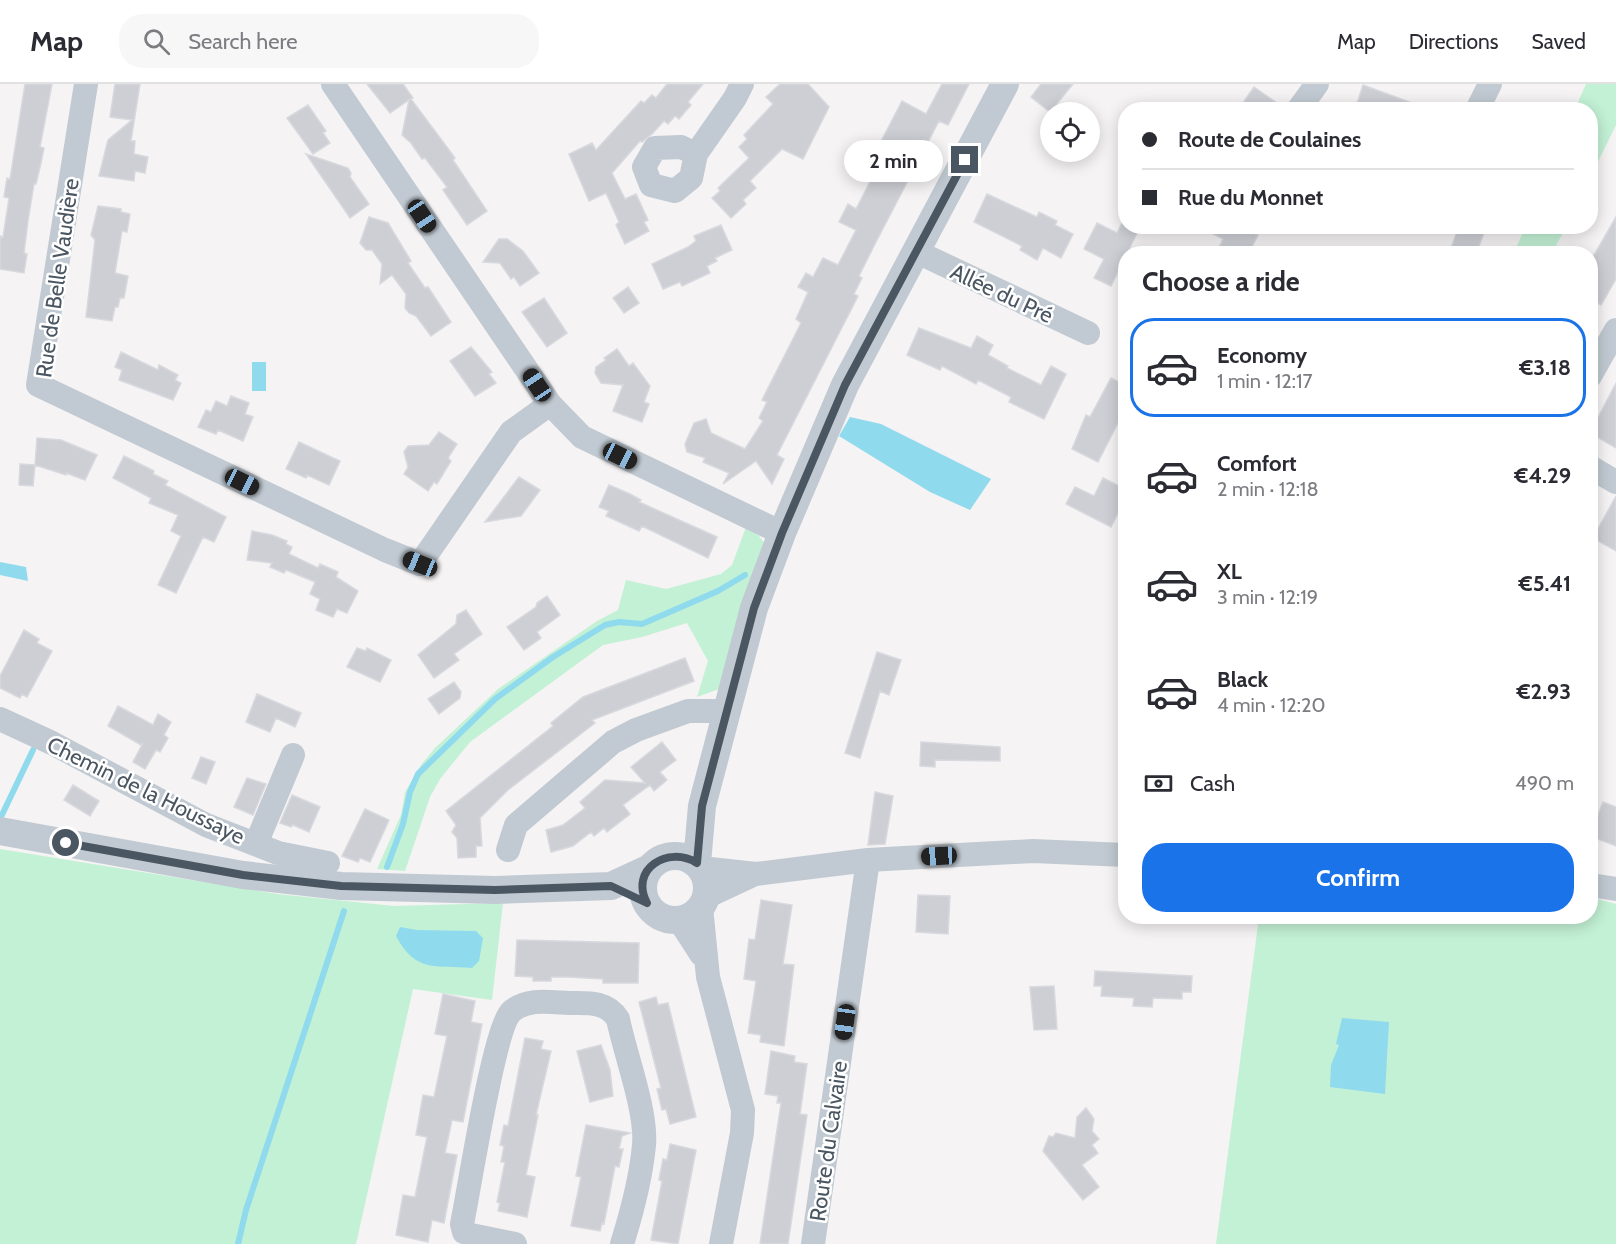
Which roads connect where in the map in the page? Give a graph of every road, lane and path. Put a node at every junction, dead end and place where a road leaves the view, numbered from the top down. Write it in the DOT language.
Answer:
graph roads {
  1 [pos="86,84"];
  2 [pos="333,84"];
  3 [pos="742,84"];
  4 [pos="1005,84"];
  5 [pos="1317,84"];
  6 [pos="1490,84"];
  7 [pos="1304,102"];
  8 [pos="1481,102"];
  9 [pos="696,154"];
  10 [pos="917,252"];
  11 [pos="1616,330"];
  12 [pos="1088,333"];
  13 [pos="1598,362"];
  14 [pos="550,404"];
  15 [pos="1598,472"];
  16 [pos="1616,482"];
  17 [pos="782,533"];
  18 [pos="726,716"];
  19 [pos="0,719"];
  20 [pos="293,755"];
  21 [pos="702,806"];
  22 [pos="0,831"];
  23 [pos="256,844"];
  24 [pos="508,850"];
  25 [pos="1118,855"];
  26 [pos="868,860"];
  27 [pos="658,862"];
  28 [pos="328,863"];
  29 [pos="699,866"];
  30 [pos="756,874"];
  31 [pos="611,886"];
  32 [pos="1598,887"];
  33 [pos="1616,890"];
  34 [pos="647,903"];
  35 [pos="695,908"];
  36 [pos="467,1240"];
  37 [pos="514,1244"];
  38 [pos="622,1244"];
  39 [pos="721,1244"];
  40 [pos="813,1244"];
  1 -- 14 [label="street, Rue de Belle Vaudière"];
  2 -- 14 [label="street"];
  3 -- 9 [label="street"];
  4 -- 10 [label="street"];
  5 -- 7 [label="street"];
  6 -- 8 [label="street"];
  10 -- 12 [label="street, Allée du Pré"];
  10 -- 17 [label="street"];
  11 -- 13 [label="street"];
  14 -- 17 [label="street"];
  15 -- 16 [label="street"];
  17 -- 18 [label="street"];
  18 -- 21 [label="street"];
  18 -- 24 [label="street"];
  19 -- 23 [label="street, Chemin de la Houssaye"];
  20 -- 23 [label="street"];
  21 -- 27 [label="street"];
  21 -- 29 [label="street"];
  22 -- 31 [label="street"];
  23 -- 28 [label="street, Chemin de la Houssaye"];
  25 -- 26 [label="street"];
  26 -- 30 [label="street"];
  26 -- 40 [label="street, Route du Calvaire"];
  27 -- 29 [label="street"];
  27 -- 31 [label="street"];
  27 -- 34 [label="street"];
  29 -- 30 [label="street"];
  29 -- 35 [label="street"];
  30 -- 35 [label="street"];
  31 -- 34 [label="street"];
  32 -- 33 [label="street"];
  34 -- 35 [label="street"];
  35 -- 39 [label="street"];
  36 -- 37 [label="street"];
  36 -- 38 [label="street"];
}
